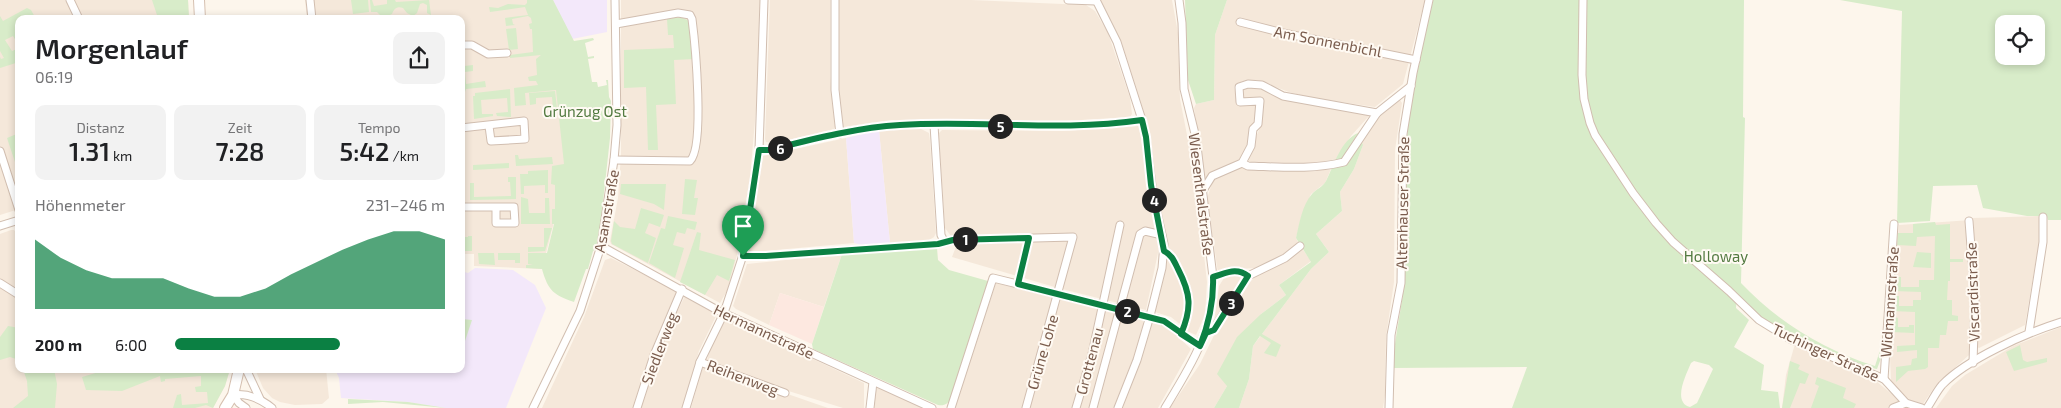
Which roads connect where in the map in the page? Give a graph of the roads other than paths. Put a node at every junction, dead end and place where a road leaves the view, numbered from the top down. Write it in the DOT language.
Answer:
graph roads {
  1 [pos="70,0"];
  2 [pos="199,0"];
  3 [pos="310,0"];
  4 [pos="615,0"];
  5 [pos="764,0"];
  6 [pos="835,0"];
  7 [pos="1068,0"];
  8 [pos="1180,0"];
  9 [pos="1429,0"];
  10 [pos="1582,0"];
  11 [pos="1096,1"];
  12 [pos="77,15"];
  13 [pos="200,15"];
  14 [pos="312,15"];
  15 [pos="1240,22"];
  16 [pos="616,24"];
  17 [pos="465,45"];
  18 [pos="507,53"];
  19 [pos="1416,60"];
  20 [pos="1411,86"];
  21 [pos="1377,113"];
  22 [pos="1142,120"];
  23 [pos="934,125"];
  24 [pos="490,126"];
  25 [pos="465,128"];
  26 [pos="840,134"];
  27 [pos="759,150"];
  28 [pos="0,152"];
  29 [pos="614,160"];
  30 [pos="1242,163"];
  31 [pos="1202,192"];
  32 [pos="15,198"];
  33 [pos="465,207"];
  34 [pos="496,207"];
  35 [pos="2043,217"];
  36 [pos="15,221"];
  37 [pos="1969,221"];
  38 [pos="1894,224"];
  39 [pos="1120,225"];
  40 [pos="0,226"];
  41 [pos="1162,235"];
  42 [pos="1029,238"];
  43 [pos="944,241"];
  44 [pos="601,246"];
  45 [pos="1300,246"];
  46 [pos="1164,251"];
  47 [pos="743,256"];
  48 [pos="1248,276"];
  49 [pos="1213,277"];
  50 [pos="0,283"];
  51 [pos="1018,284"];
  52 [pos="682,289"];
  53 [pos="15,292"];
  54 [pos="1059,294"];
  55 [pos="1103,304"];
  56 [pos="1120,309"];
  57 [pos="724,313"];
  58 [pos="1150,316"];
  59 [pos="2061,322"];
  60 [pos="2029,332"];
  61 [pos="1206,333"];
  62 [pos="1181,334"];
  63 [pos="1200,346"];
  64 [pos="700,362"];
  65 [pos="1973,362"];
  66 [pos="238,373"];
  67 [pos="248,373"];
  68 [pos="1884,379"];
  69 [pos="873,382"];
  70 [pos="785,393"];
  71 [pos="233,395"];
  72 [pos="260,399"];
  73 [pos="1908,405"];
  74 [pos="225,408"];
  75 [pos="246,408"];
  76 [pos="272,408"];
  77 [pos="533,408"];
  78 [pos="638,408"];
  79 [pos="686,408"];
  80 [pos="870,408"];
  81 [pos="932,408"];
  82 [pos="951,408"];
  83 [pos="1026,408"];
  84 [pos="1076,408"];
  85 [pos="1093,408"];
  86 [pos="1118,408"];
  87 [pos="1165,408"];
  88 [pos="1389,408"];
  89 [pos="1893,408"];
  90 [pos="1922,408"];
  91 [pos="1927,408"];
  1 -- 12 [label="street"];
  2 -- 13 [label="main road"];
  3 -- 14 [label="street"];
  4 -- 16 [label="street, Asamstraße"];
  5 -- 27 [label="street"];
  6 -- 26 [label="street"];
  7 -- 11 [label="street"];
  8 -- 31 [label="street, Wiesenthalstraße"];
  9 -- 19 [label="street, Altenhauser Straße"];
  10 -- 68 [label="street, Tuchinger Straße"];
  11 -- 22 [label="street"];
  15 -- 19 [label="street, Am Sonnenbichl"];
  16 -- 29 [label="street, Asamstraße"];
  16 -- 29 [label="street"];
  17 -- 18 [label="street"];
  19 -- 20 [label="street, Altenhauser Straße"];
  20 -- 21 [label="street"];
  20 -- 88 [label="street, Altenhauser Straße"];
  21 -- 30 [label="street"];
  21 -- 30 [label="street"];
  22 -- 23 [label="street"];
  22 -- 41 [label="street"];
  23 -- 26 [label="street"];
  23 -- 43 [label="street"];
  24 -- 24 [label="street"];
  24 -- 25 [label="street"];
  26 -- 27 [label="street"];
  27 -- 47 [label="street"];
  28 -- 32 [label="street"];
  29 -- 44 [label="street, Asamstraße"];
  30 -- 31 [label="street"];
  31 -- 49 [label="street, Wiesenthalstraße"];
  33 -- 34 [label="street"];
  35 -- 60 [label="street"];
  36 -- 40 [label="street"];
  37 -- 65 [label="street, Viscardistraße"];
  38 -- 68 [label="street, Widmannstraße"];
  39 -- 55 [label="street, Grottenau"];
  41 -- 46 [label="street"];
  41 -- 56 [label="street, Grottenau"];
  42 -- 43 [label="street"];
  42 -- 51 [label="street"];
  42 -- 54 [label="street, Grüne Lohe"];
  43 -- 47 [label="street"];
  44 -- 52 [label="street, Hermannstraße"];
  44 -- 77 [label="street, Asamstraße"];
  45 -- 48 [label="street"];
  46 -- 58 [label="street"];
  46 -- 62 [label="street"];
  47 -- 57 [label="street"];
  48 -- 49 [label="street"];
  48 -- 61 [label="street"];
  49 -- 61 [label="street, Wiesenthalstraße"];
  50 -- 53 [label="street"];
  51 -- 54 [label="street"];
  51 -- 82 [label="street"];
  52 -- 57 [label="street, Hermannstraße"];
  52 -- 78 [label="street, Siedlerweg"];
  54 -- 55 [label="street"];
  54 -- 83 [label="street, Grüne Lohe"];
  55 -- 56 [label="street"];
  55 -- 84 [label="street, Grottenau"];
  56 -- 58 [label="street"];
  56 -- 85 [label="street, Grottenau"];
  57 -- 64 [label="street"];
  57 -- 69 [label="street, Hermannstraße"];
  58 -- 62 [label="street"];
  58 -- 86 [label="street"];
  59 -- 60 [label="street"];
  60 -- 65 [label="street"];
  61 -- 63 [label="street, Wiesenthalstraße"];
  62 -- 63 [label="street"];
  63 -- 87 [label="street, Wiesenthalstraße"];
  64 -- 70 [label="street, Reihenweg"];
  64 -- 79 [label="street"];
  65 -- 91 [label="street"];
  66 -- 71 [label="main road"];
  67 -- 72 [label="street"];
  68 -- 73 [label="street, Tuchinger Straße"];
  69 -- 80 [label="street"];
  69 -- 81 [label="street, Hermannstraße"];
  71 -- 72 [label="street"];
  71 -- 74 [label="main road"];
  71 -- 75 [label="street"];
  72 -- 76 [label="street"];
  73 -- 89 [label="street"];
  73 -- 90 [label="street"];
}
